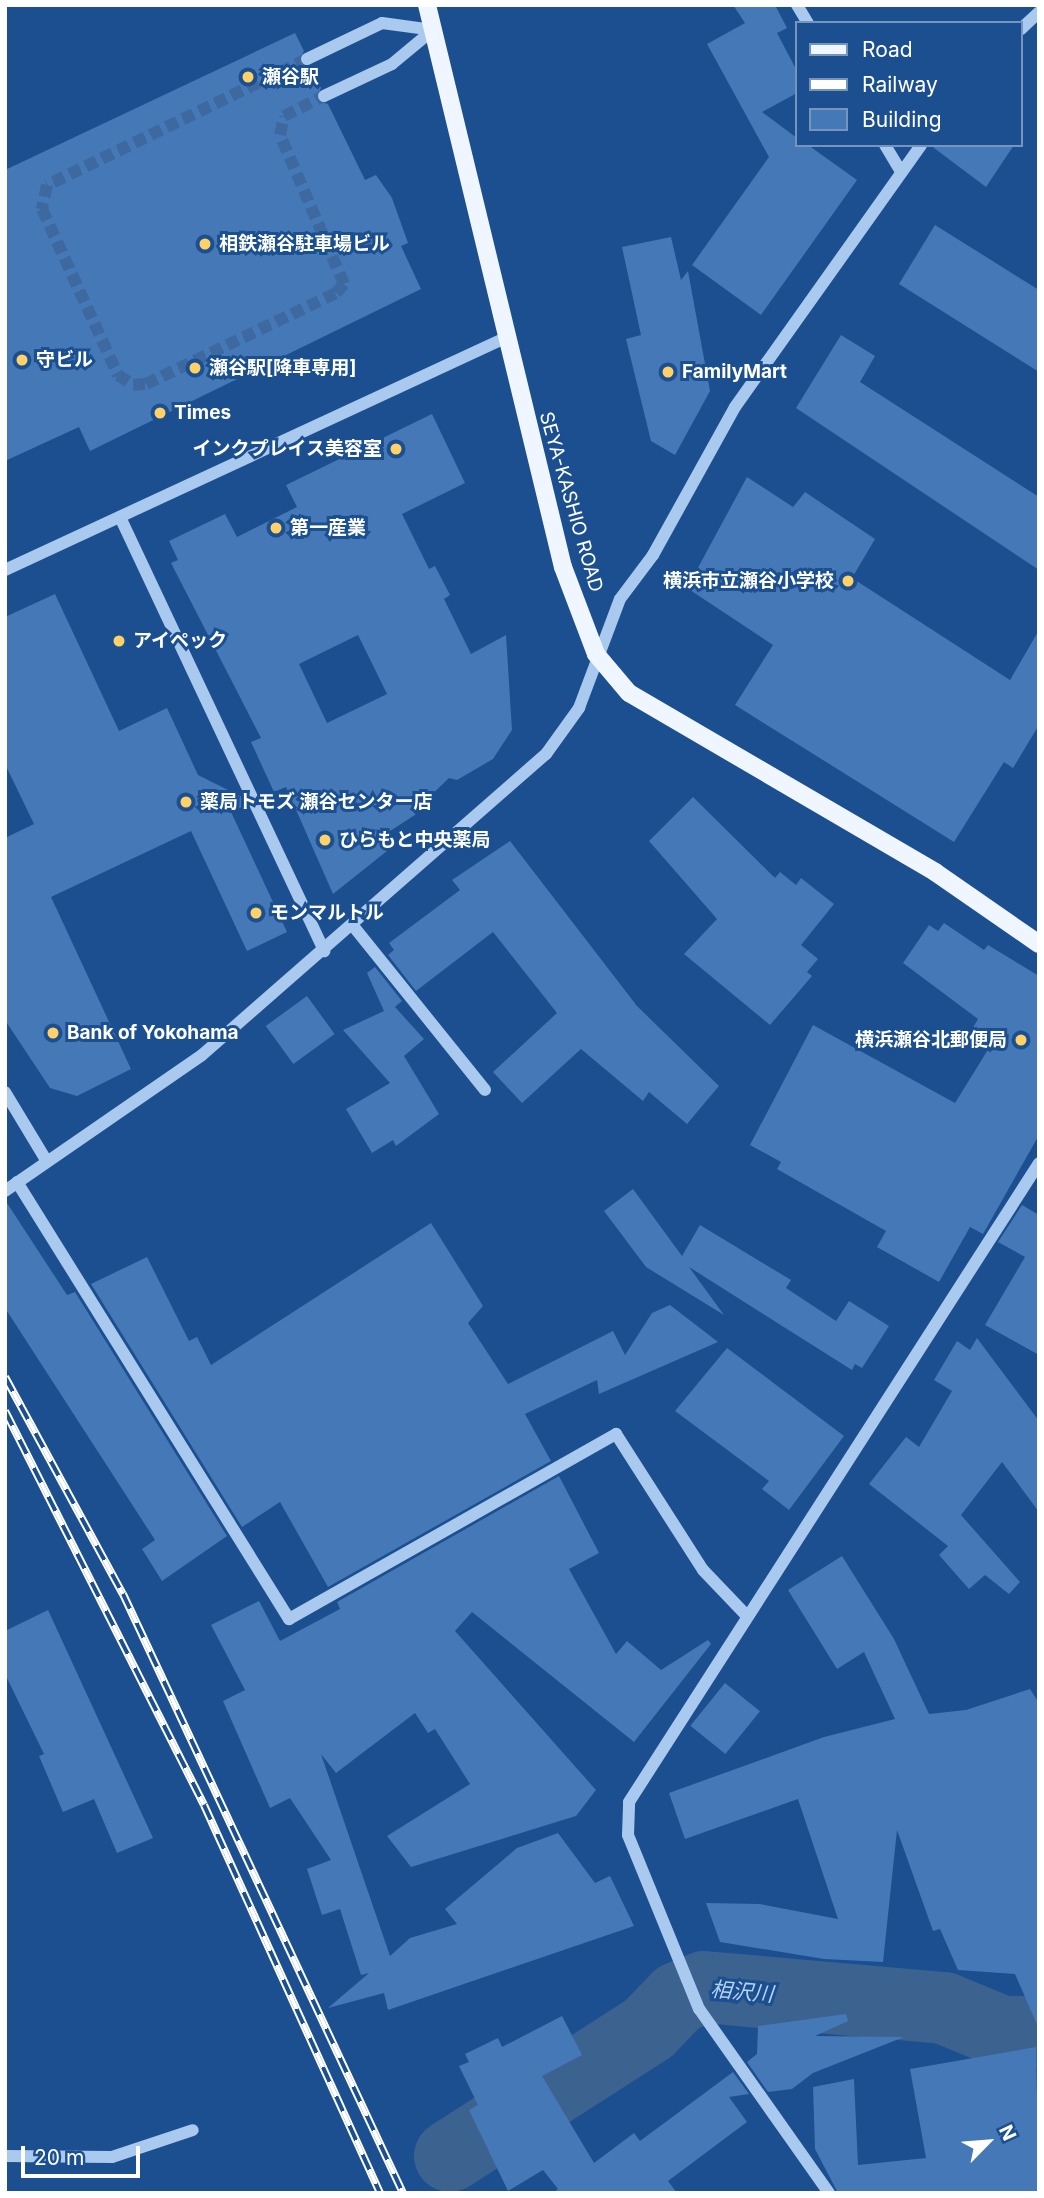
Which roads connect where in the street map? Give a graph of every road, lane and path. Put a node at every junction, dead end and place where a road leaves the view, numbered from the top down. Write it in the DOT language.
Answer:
graph roads {
  1 [pos="427,5"];
  2 [pos="797,5"];
  3 [pos="1039,12"];
  4 [pos="807,21"];
  5 [pos="1023,27"];
  6 [pos="433,30"];
  7 [pos="307,59"];
  8 [pos="324,96"];
  9 [pos="886,147"];
  10 [pos="919,147"];
  11 [pos="901,172"];
  12 [pos="505,338"];
  13 [pos="120,517"];
  14 [pos="5,570"];
  15 [pos="596,654"];
  16 [pos="354,927"];
  17 [pos="1039,944"];
  18 [pos="324,950"];
  19 [pos="485,1090"];
  20 [pos="5,1093"];
  21 [pos="46,1160"];
  22 [pos="1039,1163"];
  23 [pos="17,1182"];
  24 [pos="5,1191"];
  25 [pos="747,1616"];
  26 [pos="192,2130"];
  27 [pos="5,2156"];
  28 [pos="829,2193"];
  1 -- 6 [label="main road, SEYA-KASHIO ROAD"];
  2 -- 4 [label="street"];
  3 -- 5 [label="street"];
  6 -- 7 [label="street"];
  6 -- 8 [label="street"];
  6 -- 12 [label="main road, SEYA-KASHIO ROAD"];
  9 -- 11 [label="street"];
  10 -- 11 [label="street"];
  11 -- 15 [label="street"];
  12 -- 13 [label="street"];
  12 -- 15 [label="main road, SEYA-KASHIO ROAD"];
  13 -- 14 [label="street"];
  13 -- 18 [label="street"];
  15 -- 16 [label="street"];
  15 -- 17 [label="main road, SEYA-KASHIO ROAD"];
  16 -- 18 [label="street"];
  16 -- 19 [label="street"];
  18 -- 21 [label="street"];
  20 -- 21 [label="street"];
  21 -- 23 [label="street"];
  22 -- 25 [label="street"];
  23 -- 24 [label="street"];
  23 -- 25 [label="street"];
  25 -- 28 [label="street"];
  26 -- 27 [label="street"];
}
